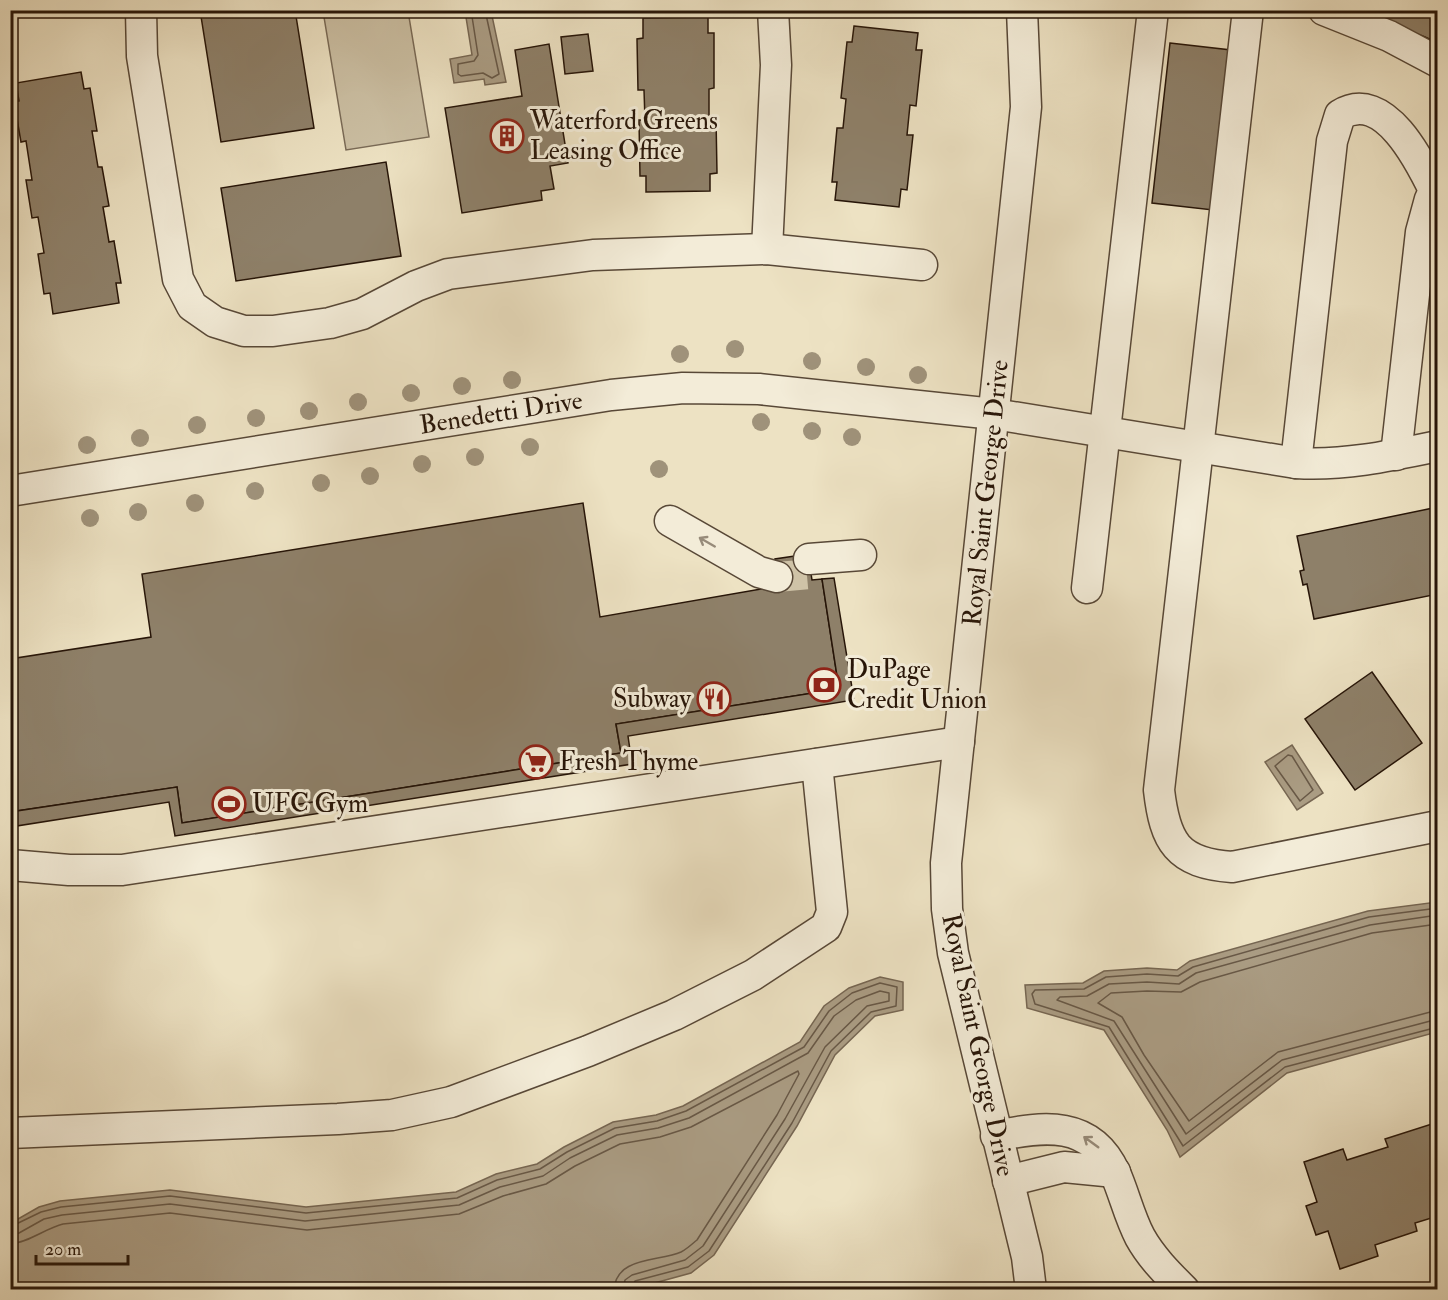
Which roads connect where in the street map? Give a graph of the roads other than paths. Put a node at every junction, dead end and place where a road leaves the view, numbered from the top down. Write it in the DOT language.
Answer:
graph roads {
  1 [pos="141,10"];
  2 [pos="773,10"];
  3 [pos="1022,10"];
  4 [pos="1153,10"];
  5 [pos="1248,10"];
  6 [pos="1324,10"];
  7 [pos="1437,62"];
  8 [pos="1436,192"];
  9 [pos="767,249"];
  10 [pos="922,265"];
  11 [pos="994,414"];
  12 [pos="1104,432"];
  13 [pos="1437,446"];
  14 [pos="1198,448"];
  15 [pos="1396,454"];
  16 [pos="1296,463"];
  17 [pos="10,491"];
  18 [pos="670,521"];
  19 [pos="862,564"];
  20 [pos="810,567"];
  21 [pos="776,570"];
  22 [pos="1087,588"];
  23 [pos="959,742"];
  24 [pos="817,764"];
  25 [pos="1437,825"];
  26 [pos="10,865"];
  27 [pos="10,1133"];
  28 [pos="996,1136"];
  29 [pos="1115,1172"];
  30 [pos="1008,1181"];
  31 [pos="1031,1290"];
  32 [pos="1184,1290"];
  1 -- 9 [label="street"];
  2 -- 9 [label="street"];
  3 -- 11 [label="street, Royal Saint George Drive"];
  4 -- 12 [label="street"];
  5 -- 14 [label="street"];
  6 -- 7 [label="street"];
  8 -- 15 [label="street"];
  8 -- 16 [label="street"];
  9 -- 10 [label="street"];
  11 -- 12 [label="street, Benedetti Drive"];
  11 -- 17 [label="street, Benedetti Drive"];
  11 -- 23 [label="street, Royal Saint George Drive"];
  12 -- 14 [label="street, Benedetti Drive"];
  12 -- 22 [label="street"];
  13 -- 15 [label="street, Benedetti Drive"];
  14 -- 16 [label="street, Benedetti Drive"];
  14 -- 25 [label="street"];
  15 -- 16 [label="street, Benedetti Drive"];
  21 -- 18 [label="street, one-way"];
  19 -- 20 [label="street"];
  23 -- 24 [label="street"];
  23 -- 28 [label="street, Royal Saint George Drive"];
  24 -- 26 [label="street"];
  24 -- 27 [label="street"];
  29 -- 28 [label="street, one-way"];
  28 -- 30 [label="street, Royal Saint George Drive"];
  29 -- 30 [label="street"];
  29 -- 32 [label="street"];
  30 -- 31 [label="street, Royal Saint George Drive"];
}
